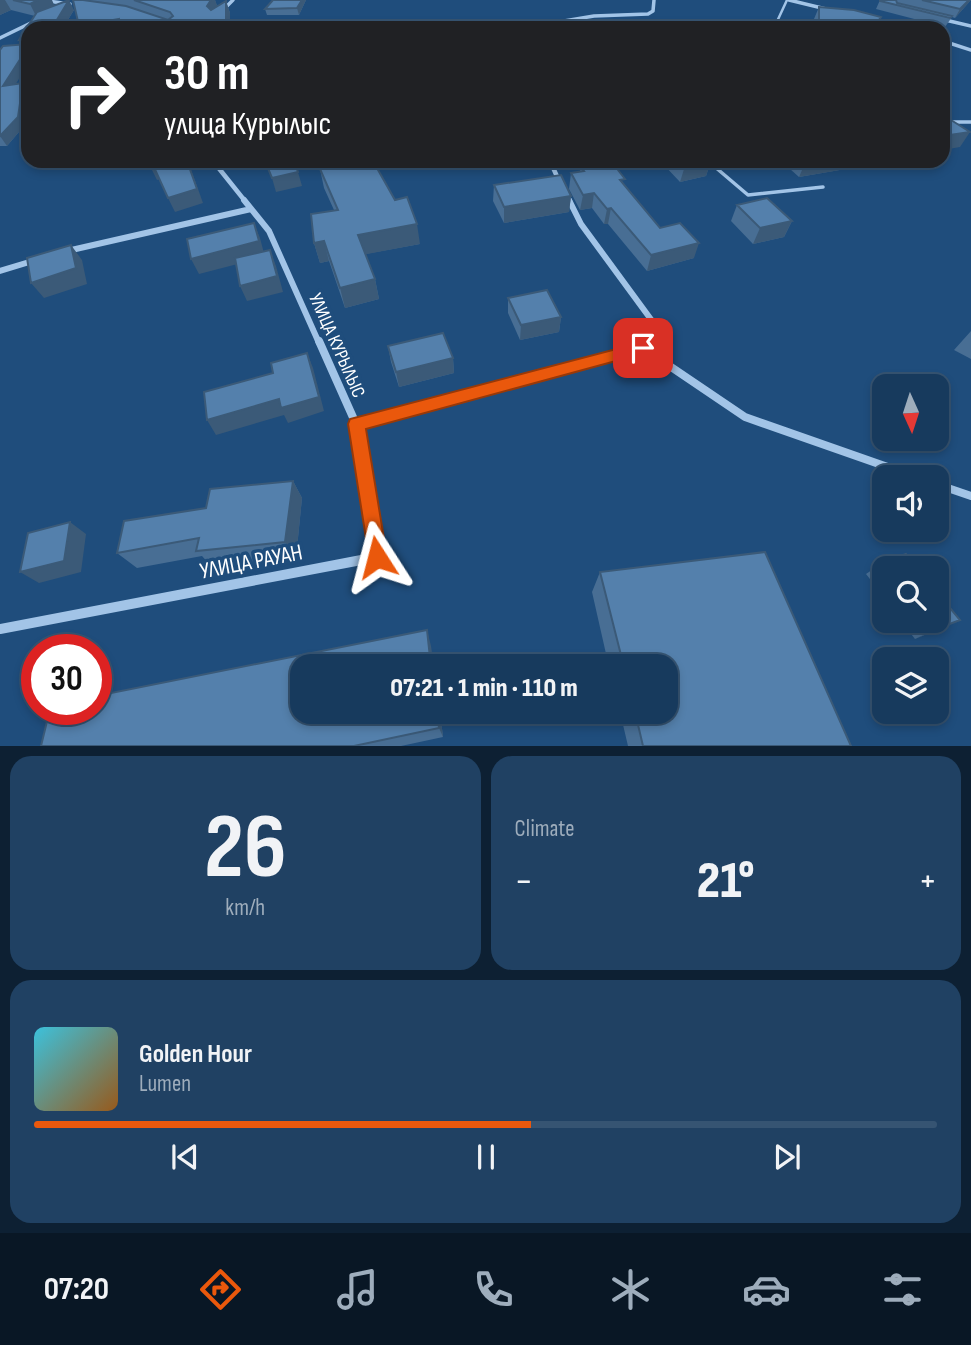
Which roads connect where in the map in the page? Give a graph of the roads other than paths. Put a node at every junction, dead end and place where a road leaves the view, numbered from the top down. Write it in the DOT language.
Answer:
graph roads {
  1 [pos="40,0"];
  2 [pos="79,0"];
  3 [pos="233,0"];
  4 [pos="654,0"];
  5 [pos="788,0"];
  6 [pos="70,4"];
  7 [pos="83,6"];
  8 [pos="60,9"];
  9 [pos="834,11"];
  10 [pos="933,16"];
  11 [pos="215,18"];
  12 [pos="860,18"];
  13 [pos="564,21"];
  14 [pos="778,21"];
  15 [pos="872,21"];
  16 [pos="971,26"];
  17 [pos="21,28"];
  18 [pos="0,38"];
  19 [pos="950,43"];
  20 [pos="971,50"];
  21 [pos="950,122"];
  22 [pos="971,122"];
  23 [pos="219,168"];
  24 [pos="553,168"];
  25 [pos="716,168"];
  26 [pos="823,187"];
  27 [pos="251,209"];
  28 [pos="56,254"];
  29 [pos="45,258"];
  30 [pos="0,271"];
  31 [pos="643,348"];
  32 [pos="356,424"];
  33 [pos="883,465"];
  34 [pos="949,488"];
  35 [pos="971,496"];
  36 [pos="0,629"];
  1 -- 6 [label="street"];
  2 -- 6 [label="street"];
  3 -- 11 [label="street"];
  4 -- 13 [label="street"];
  5 -- 9 [label="street"];
  5 -- 14 [label="lane"];
  6 -- 7 [label="street"];
  6 -- 8 [label="street"];
  10 -- 16 [label="street"];
  12 -- 15 [label="street"];
  17 -- 18 [label="street"];
  19 -- 20 [label="street"];
  21 -- 22 [label="lane"];
  23 -- 27 [label="street, УЛИЦА КУРЫЛЫС"];
  24 -- 31 [label="street"];
  25 -- 26 [label="lane"];
  27 -- 28 [label="street"];
  27 -- 32 [label="street, УЛИЦА КУРЫЛЫС"];
  29 -- 30 [label="street"];
  31 -- 32 [label="street, УЛИЦА КУРЫЛЫС"];
  31 -- 33 [label="street"];
  32 -- 36 [label="street, УЛИЦА РАУАН"];
  34 -- 35 [label="street"];
}
